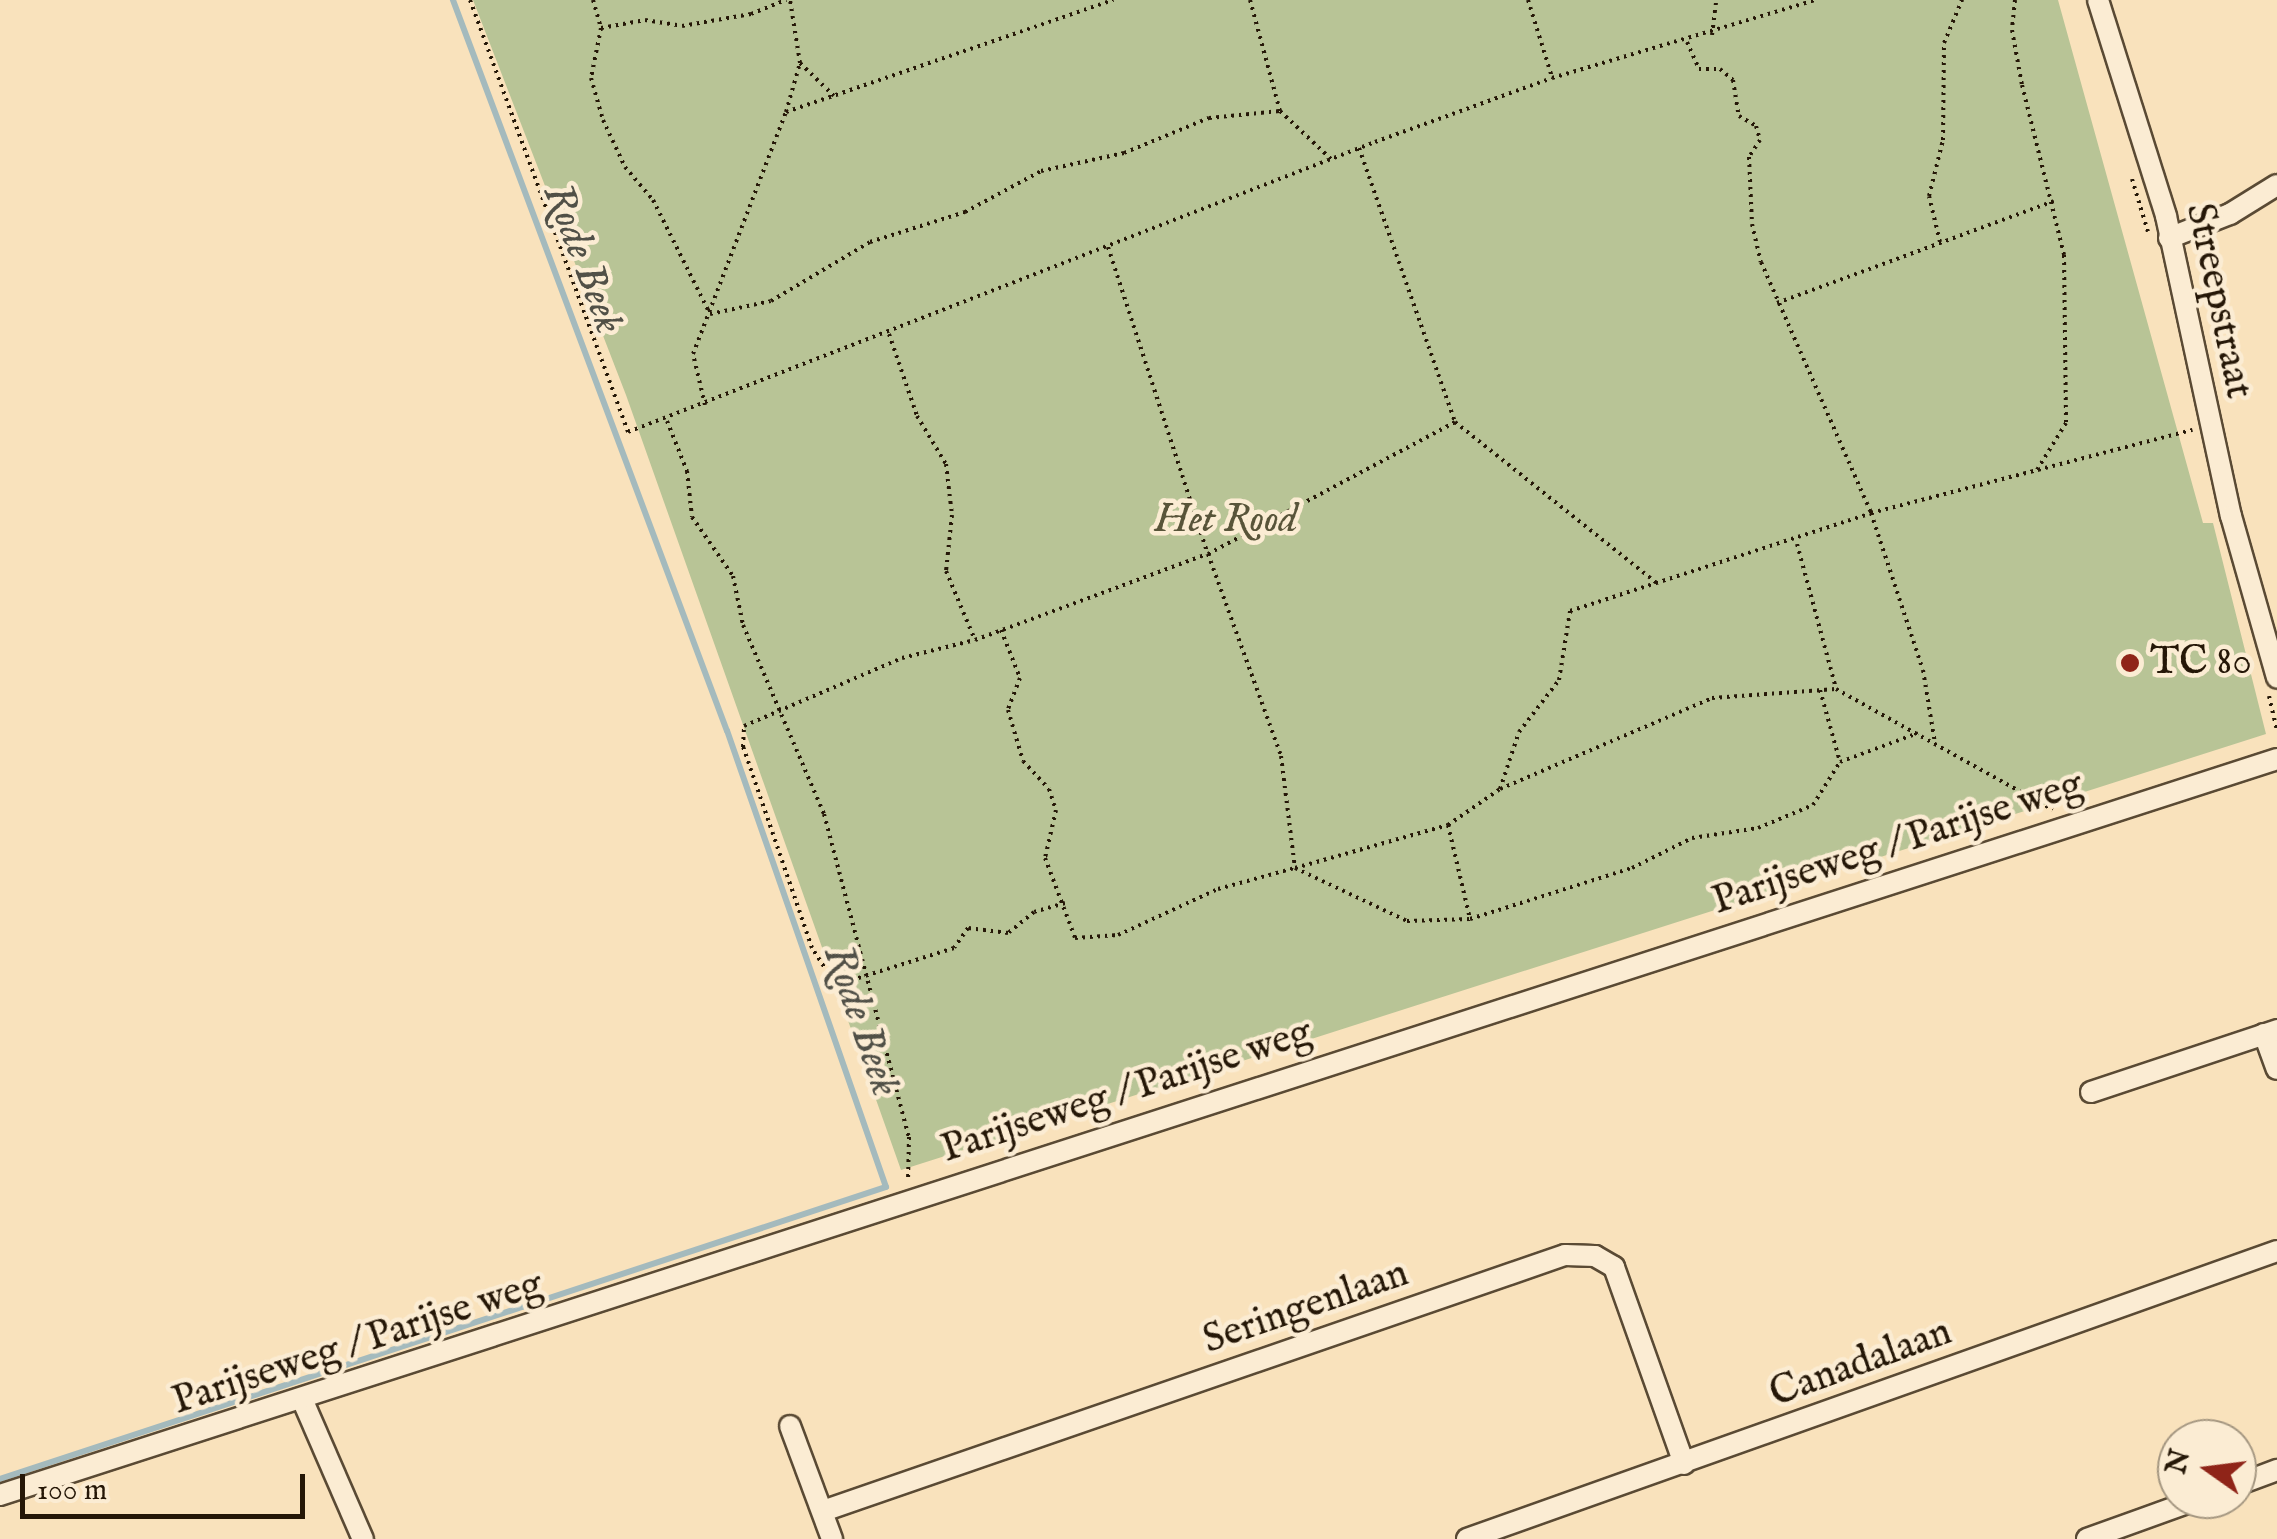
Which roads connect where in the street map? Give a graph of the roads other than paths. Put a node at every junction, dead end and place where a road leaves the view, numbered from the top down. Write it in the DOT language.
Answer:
graph roads {
  1 [pos="2098,0"];
  2 [pos="2277,185"];
  3 [pos="2166,216"];
  4 [pos="2192,224"];
  5 [pos="2169,238"];
  6 [pos="2277,678"];
  7 [pos="2277,759"];
  8 [pos="2271,1032"];
  9 [pos="2277,1070"];
  10 [pos="2091,1092"];
  11 [pos="2277,1252"];
  12 [pos="302,1399"];
  13 [pos="790,1426"];
  14 [pos="1684,1464"];
  15 [pos="0,1495"];
  16 [pos="823,1511"];
  17 [pos="2157,1514"];
  18 [pos="363,1539"];
  19 [pos="832,1539"];
  20 [pos="1467,1539"];
  21 [pos="2087,1539"];
  1 -- 3 [label="street, Streepstraat"];
  2 -- 4 [label="street"];
  3 -- 4 [label="street"];
  3 -- 5 [label="street, Streepstraat"];
  4 -- 5 [label="street"];
  5 -- 6 [label="street, Streepstraat"];
  7 -- 12 [label="street, Parijseweg / Parijse weg"];
  8 -- 9 [label="street"];
  8 -- 10 [label="street"];
  11 -- 14 [label="street, Canadalaan"];
  12 -- 15 [label="street, Parijseweg / Parijse weg"];
  12 -- 18 [label="street"];
  13 -- 16 [label="street"];
  14 -- 16 [label="street, Seringenlaan"];
  14 -- 20 [label="street, Canadalaan"];
  16 -- 19 [label="street"];
  17 -- 21 [label="street"];
}
